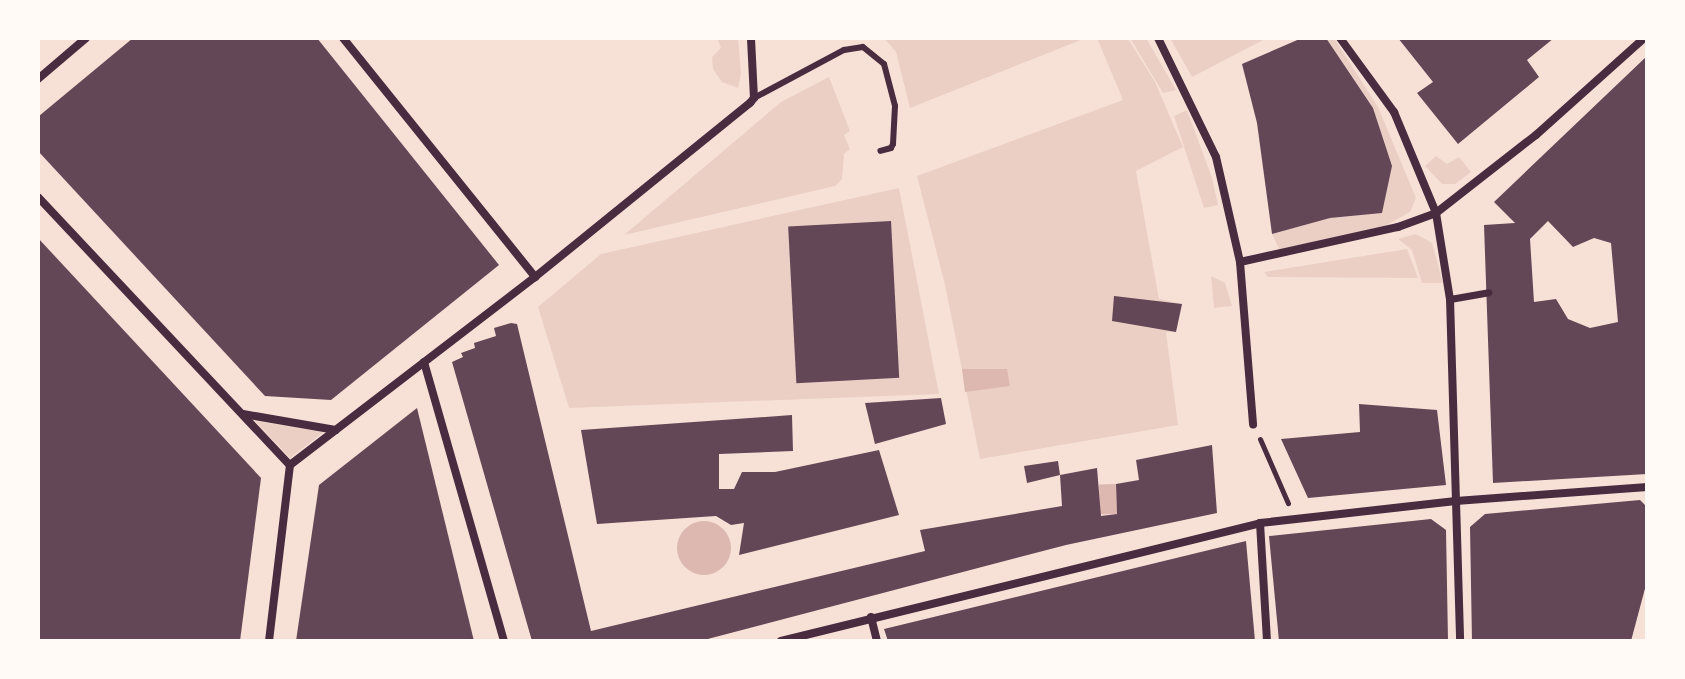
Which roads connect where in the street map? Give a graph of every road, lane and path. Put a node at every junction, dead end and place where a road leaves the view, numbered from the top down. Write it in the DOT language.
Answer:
graph roads {
  1 [pos="86,38"];
  2 [pos="343,38"];
  3 [pos="751,38"];
  4 [pos="1158,38"];
  5 [pos="1340,38"];
  6 [pos="1644,38"];
  7 [pos="38,79"];
  8 [pos="752,100"];
  9 [pos="880,151"];
  10 [pos="38,197"];
  11 [pos="1436,213"];
  12 [pos="1240,262"];
  13 [pos="535,277"];
  14 [pos="1488,292"];
  15 [pos="1450,299"];
  16 [pos="424,362"];
  17 [pos="242,414"];
  18 [pos="1253,424"];
  19 [pos="336,430"];
  20 [pos="290,465"];
  21 [pos="1647,487"];
  22 [pos="1456,501"];
  23 [pos="1295,518"];
  24 [pos="1260,523"];
  25 [pos="871,617"];
  26 [pos="269,641"];
  27 [pos="504,641"];
  28 [pos="781,641"];
  29 [pos="877,641"];
  30 [pos="1267,641"];
  31 [pos="1460,641"];
  1 -- 7 [label="street"];
  2 -- 13 [label="street"];
  3 -- 8 [label="street"];
  4 -- 12 [label="street"];
  5 -- 11 [label="street"];
  6 -- 11 [label="street"];
  8 -- 9 [label="lane"];
  8 -- 13 [label="street"];
  10 -- 17 [label="street"];
  11 -- 12 [label="street"];
  11 -- 15 [label="street"];
  12 -- 18 [label="street"];
  13 -- 16 [label="street"];
  14 -- 15 [label="street"];
  15 -- 22 [label="street"];
  16 -- 19 [label="street"];
  16 -- 27 [label="street"];
  17 -- 19 [label="street"];
  17 -- 20 [label="street"];
  18 -- 23 [label="path"];
  19 -- 20 [label="street"];
  20 -- 26 [label="street"];
  21 -- 22 [label="street"];
  22 -- 23 [label="street"];
  22 -- 31 [label="street"];
  23 -- 24 [label="street"];
  24 -- 25 [label="street"];
  24 -- 30 [label="street"];
  25 -- 28 [label="street"];
  25 -- 29 [label="street"];
}
